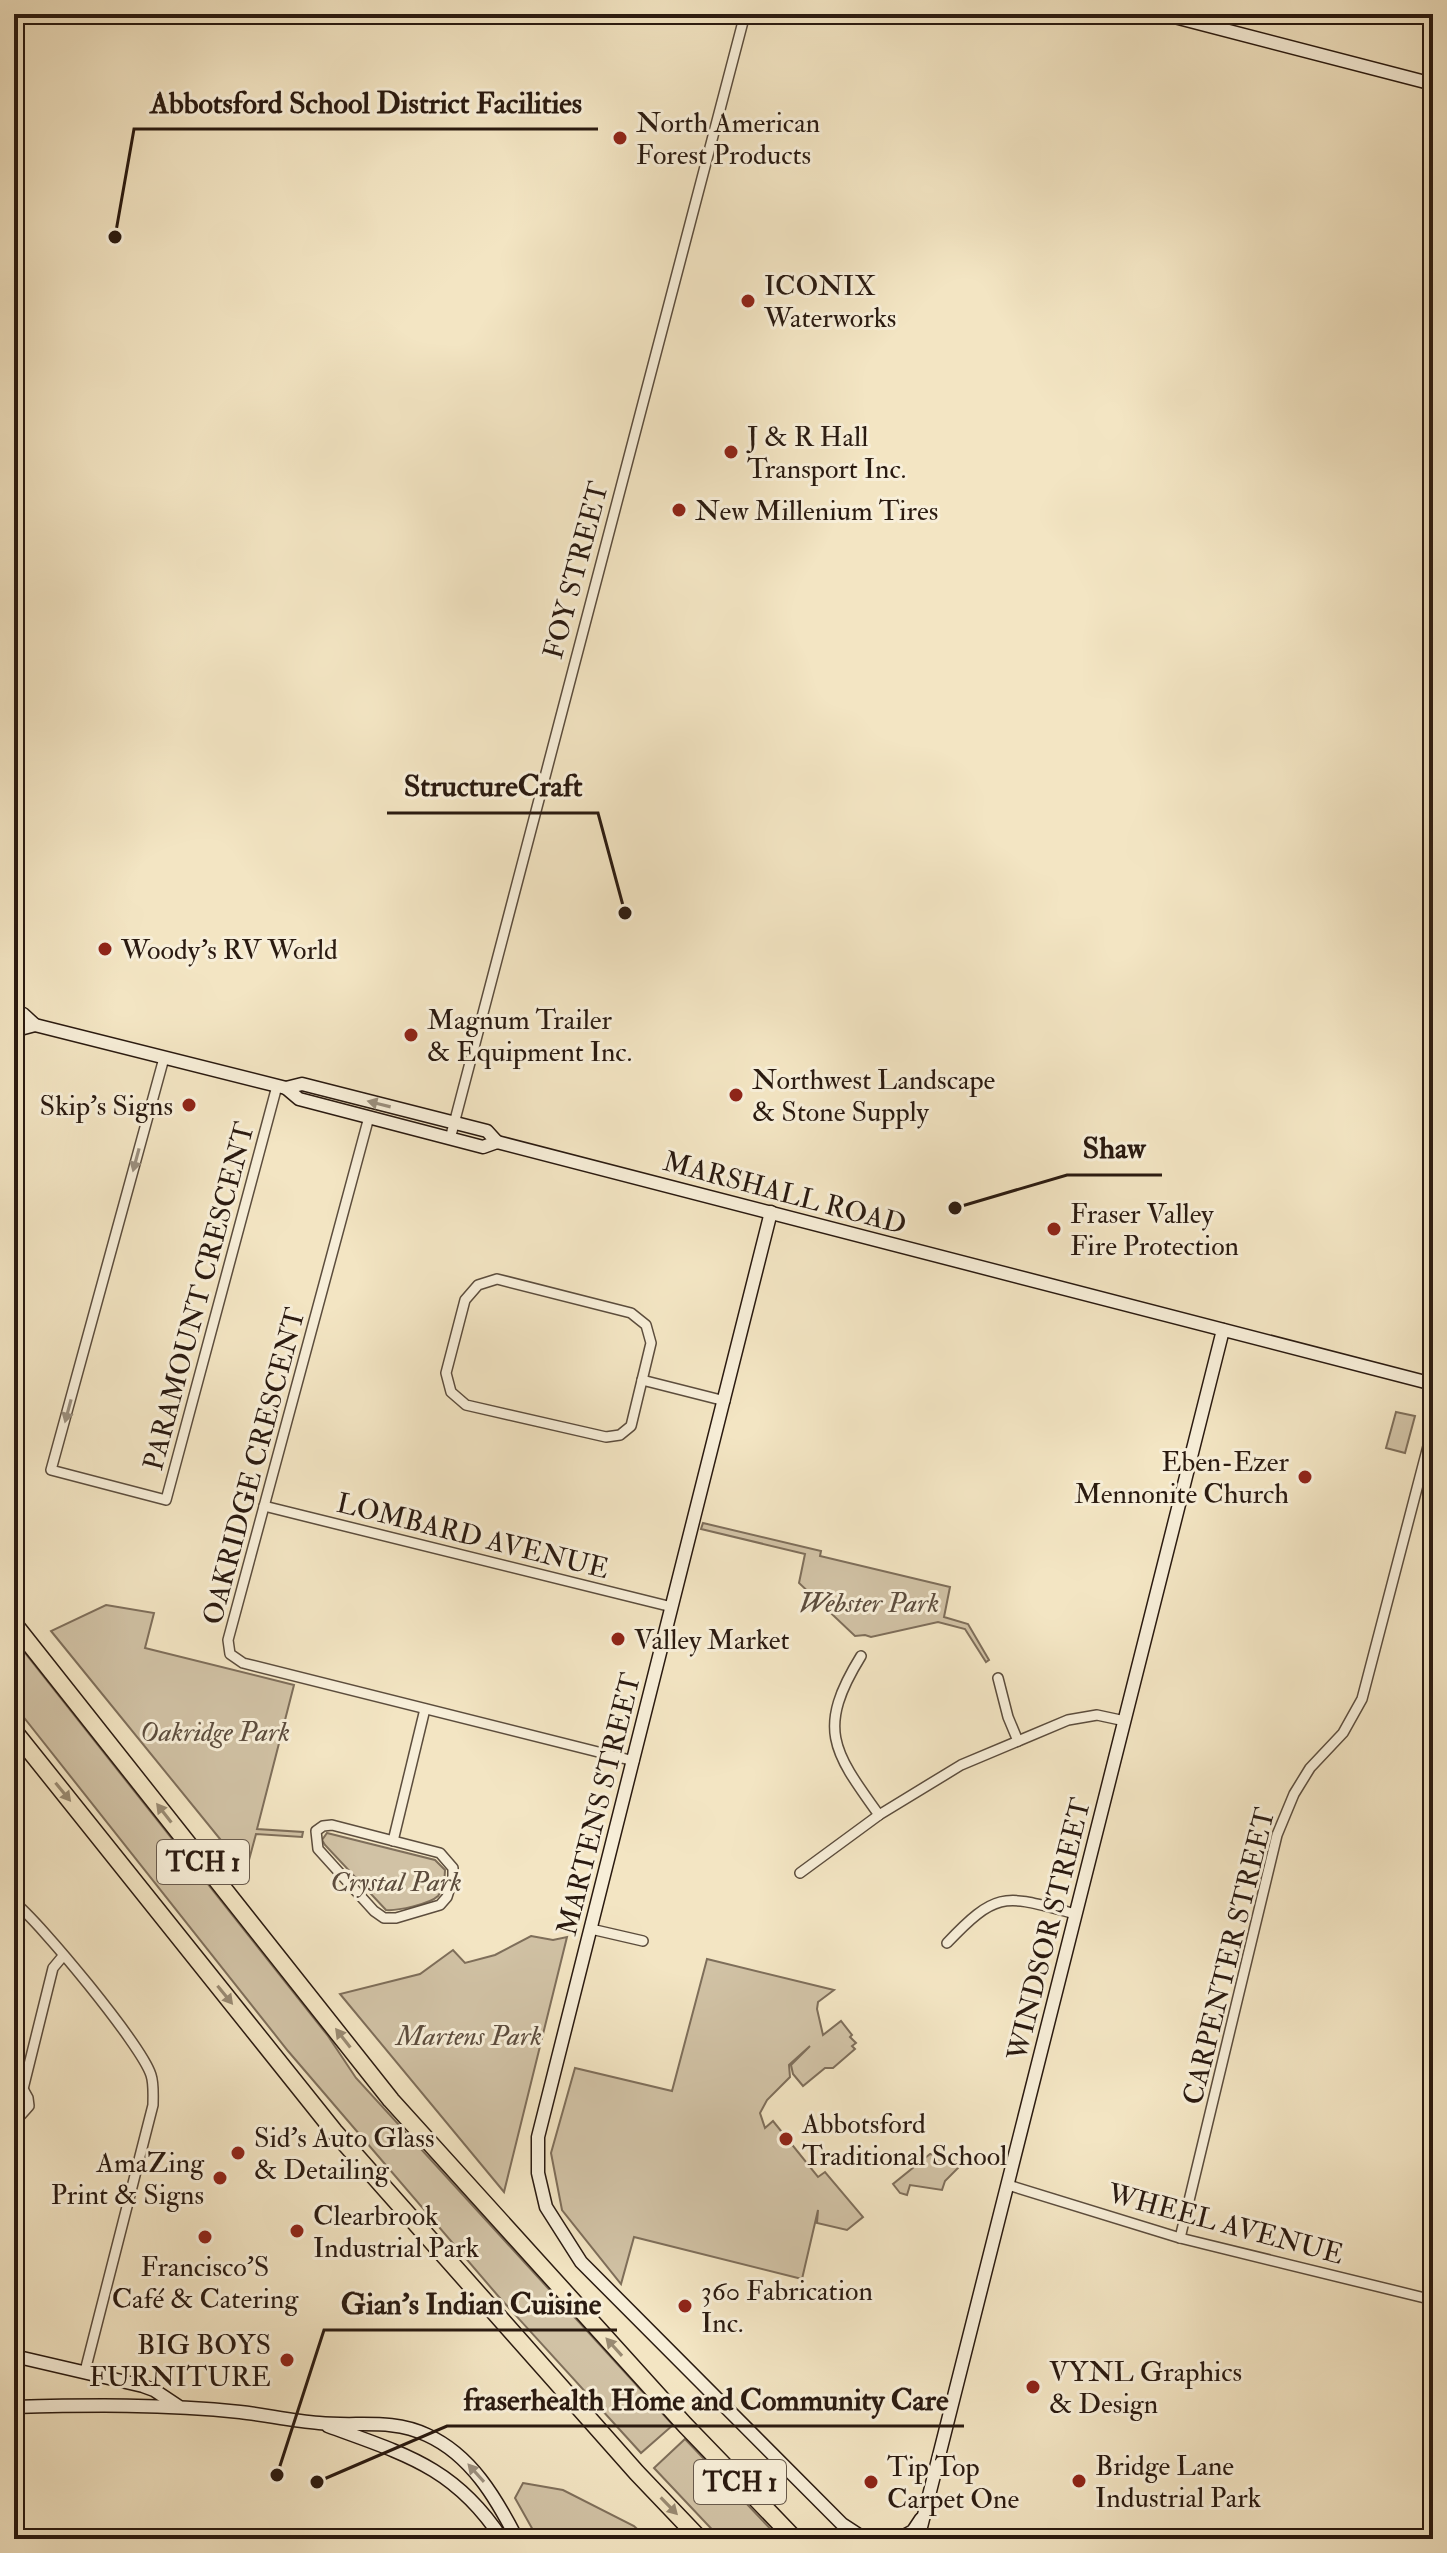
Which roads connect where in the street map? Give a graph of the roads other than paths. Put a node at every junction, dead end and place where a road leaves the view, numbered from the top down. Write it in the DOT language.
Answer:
graph roads {
  1 [pos="745,14"];
  2 [pos="1163,14"];
  3 [pos="1433,84"];
  4 [pos="14,1011"];
  5 [pos="35,1025"];
  6 [pos="14,1028"];
  7 [pos="164,1058"];
  8 [pos="282,1087"];
  9 [pos="369,1117"];
  10 [pos="454,1123"];
  11 [pos="450,1139"];
  12 [pos="497,1142"];
  13 [pos="771,1212"];
  14 [pos="1223,1330"];
  15 [pos="642,1380"];
  16 [pos="1433,1384"];
  17 [pos="725,1401"];
  18 [pos="1433,1427"];
  19 [pos="264,1506"];
  20 [pos="672,1607"];
  21 [pos="14,1624"];
  22 [pos="861,1656"];
  23 [pos="998,1678"];
  24 [pos="425,1709"];
  25 [pos="1125,1721"];
  26 [pos="14,1731"];
  27 [pos="1018,1741"];
  28 [pos="634,1761"];
  29 [pos="879,1815"];
  30 [pos="393,1841"];
  31 [pos="800,1873"];
  32 [pos="14,1902"];
  33 [pos="1076,1914"];
  34 [pos="591,1929"];
  35 [pos="643,1941"];
  36 [pos="947,1943"];
  37 [pos="63,1956"];
  38 [pos="18,2091"];
  39 [pos="14,2113"];
  40 [pos="1008,2185"];
  41 [pos="1180,2238"];
  42 [pos="1433,2300"];
  43 [pos="14,2356"];
  44 [pos="85,2371"];
  45 [pos="14,2407"];
  46 [pos="180,2407"];
  47 [pos="321,2424"];
  48 [pos="925,2513"];
  49 [pos="502,2539"];
  50 [pos="517,2539"];
  51 [pos="700,2539"];
  52 [pos="795,2539"];
  53 [pos="865,2539"];
  54 [pos="898,2539"];
  55 [pos="918,2539"];
  1 -- 10 [label="street, FOY STREET"];
  2 -- 3 [label="street"];
  4 -- 5 [label="street, MARSHALL ROAD"];
  5 -- 6 [label="street, MARSHALL ROAD"];
  5 -- 7 [label="street, MARSHALL ROAD"];
  7 -- 8 [label="street, MARSHALL ROAD"];
  7 -- 8 [label="street, PARAMOUNT CRESCENT, one-way"];
  8 -- 9 [label="street, MARSHALL ROAD"];
  10 -- 8 [label="street, MARSHALL ROAD, one-way"];
  9 -- 11 [label="street, MARSHALL ROAD"];
  9 -- 19 [label="street, OAKRIDGE CRESCENT"];
  10 -- 11 [label="street, FOY STREET"];
  10 -- 12 [label="street, MARSHALL ROAD"];
  11 -- 12 [label="street, MARSHALL ROAD"];
  12 -- 13 [label="street, MARSHALL ROAD"];
  13 -- 14 [label="street, MARSHALL ROAD"];
  13 -- 17 [label="street, MARTENS STREET"];
  14 -- 16 [label="street, MARSHALL ROAD"];
  14 -- 25 [label="street, WINDSOR STREET"];
  15 -- 15 [label="street"];
  15 -- 17 [label="street"];
  17 -- 20 [label="street, MARTENS STREET"];
  18 -- 41 [label="street, CARPENTER STREET"];
  19 -- 20 [label="street, LOMBARD AVENUE"];
  19 -- 24 [label="street, OAKRIDGE CRESCENT"];
  20 -- 28 [label="street, MARTENS STREET"];
  52 -- 21 [label="highway, TCH 1, one-way"];
  22 -- 29 [label="street"];
  23 -- 27 [label="street"];
  24 -- 28 [label="street, OAKRIDGE CRESCENT"];
  24 -- 30 [label="street"];
  25 -- 27 [label="street"];
  25 -- 33 [label="street, WINDSOR STREET"];
  26 -- 51 [label="highway, TCH 1, one-way"];
  27 -- 29 [label="street"];
  28 -- 34 [label="street, MARTENS STREET"];
  29 -- 31 [label="street"];
  30 -- 30 [label="street"];
  32 -- 37 [label="street"];
  33 -- 36 [label="street"];
  33 -- 40 [label="street, WINDSOR STREET"];
  34 -- 35 [label="street"];
  34 -- 53 [label="street, MARTENS STREET"];
  37 -- 38 [label="street"];
  37 -- 44 [label="street"];
  38 -- 39 [label="street"];
  40 -- 41 [label="street, WHEEL AVENUE"];
  40 -- 48 [label="street, WINDSOR STREET"];
  41 -- 42 [label="street, WHEEL AVENUE"];
  43 -- 44 [label="street"];
  44 -- 46 [label="street"];
  45 -- 46 [label="street"];
  46 -- 47 [label="street"];
  47 -- 49 [label="street"];
  50 -- 47 [label="street, one-way"];
  48 -- 54 [label="street"];
  48 -- 55 [label="street, WINDSOR STREET"];
}
